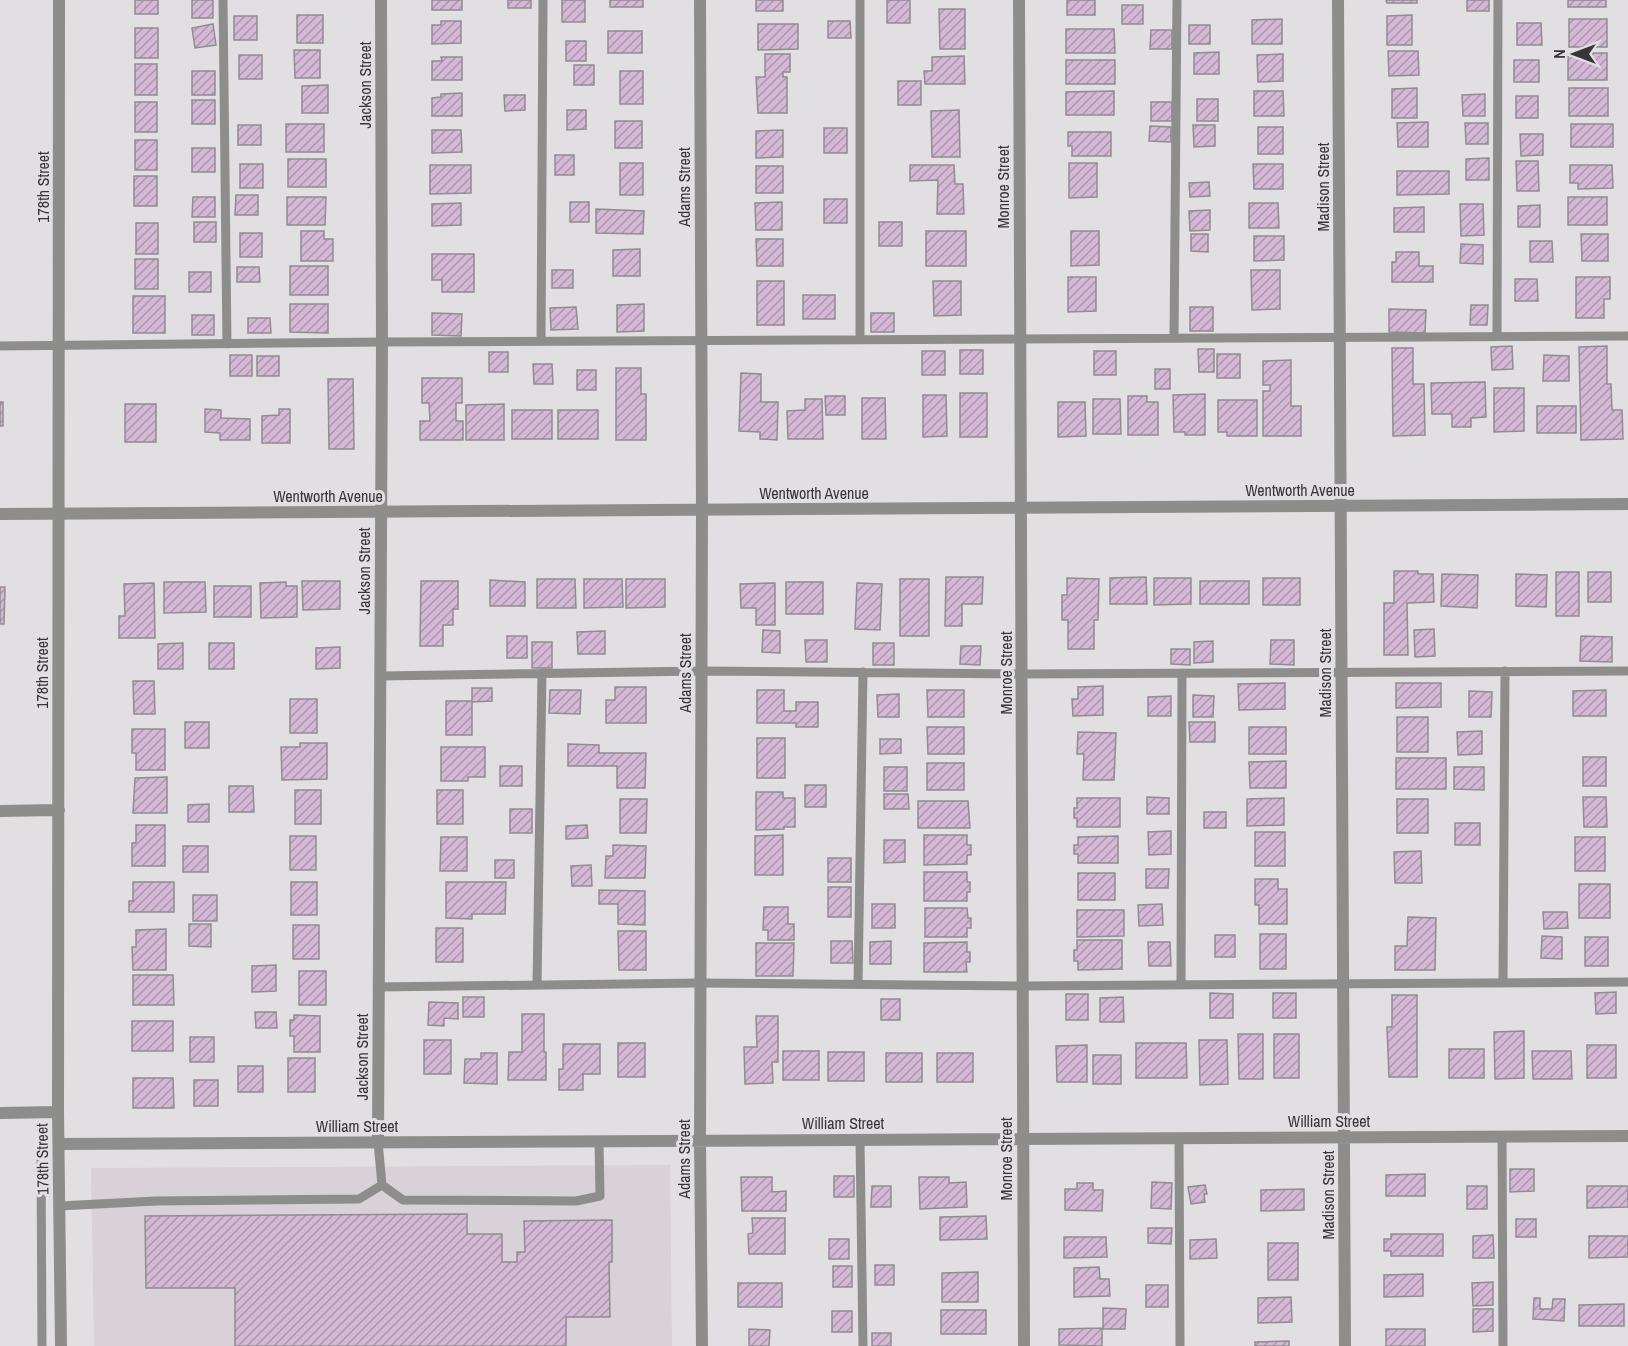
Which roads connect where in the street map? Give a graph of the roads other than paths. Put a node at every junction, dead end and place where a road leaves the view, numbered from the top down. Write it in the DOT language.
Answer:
graph roads {
  1 [pos="59,0"];
  2 [pos="223,0"];
  3 [pos="381,0"];
  4 [pos="543,0"];
  5 [pos="700,0"];
  6 [pos="860,0"];
  7 [pos="1019,0"];
  8 [pos="1177,0"];
  9 [pos="1338,0"];
  10 [pos="1497,0"];
  11 [pos="1497,336"];
  12 [pos="1628,336"];
  13 [pos="1340,337"];
  14 [pos="1174,338"];
  15 [pos="860,339"];
  16 [pos="1020,339"];
  17 [pos="701,340"];
  18 [pos="541,341"];
  19 [pos="382,342"];
  20 [pos="227,344"];
  21 [pos="0,346"];
  22 [pos="59,346"];
  23 [pos="1628,504"];
  24 [pos="1341,506"];
  25 [pos="1022,508"];
  26 [pos="702,510"];
  27 [pos="381,512"];
  28 [pos="58,513"];
  29 [pos="0,514"];
  30 [pos="701,671"];
  31 [pos="1505,671"];
  32 [pos="1628,671"];
  33 [pos="863,672"];
  34 [pos="1342,672"];
  35 [pos="542,673"];
  36 [pos="1182,673"];
  37 [pos="1022,674"];
  38 [pos="381,676"];
  39 [pos="59,810"];
  40 [pos="0,811"];
  41 [pos="1628,982"];
  42 [pos="700,983"];
  43 [pos="1503,983"];
  44 [pos="858,984"];
  45 [pos="1343,984"];
  46 [pos="537,985"];
  47 [pos="1181,985"];
  48 [pos="1022,986"];
  49 [pos="379,987"];
  50 [pos="58,1112"];
  51 [pos="0,1113"];
  52 [pos="1502,1136"];
  53 [pos="1628,1136"];
  54 [pos="1344,1137"];
  55 [pos="1179,1138"];
  56 [pos="1022,1139"];
  57 [pos="700,1140"];
  58 [pos="860,1140"];
  59 [pos="599,1141"];
  60 [pos="378,1142"];
  61 [pos="59,1144"];
  62 [pos="41,1156"];
  63 [pos="382,1185"];
  64 [pos="59,1206"];
  65 [pos="42,1346"];
  66 [pos="61,1346"];
  67 [pos="702,1346"];
  68 [pos="863,1346"];
  69 [pos="1024,1346"];
  70 [pos="1180,1346"];
  71 [pos="1345,1346"];
  72 [pos="1503,1346"];
  1 -- 22 [label="street, 178th Street"];
  2 -- 20 [label="lane"];
  3 -- 19 [label="street, Jackson Street"];
  4 -- 18 [label="lane"];
  5 -- 17 [label="street, Adams Street"];
  6 -- 15 [label="lane"];
  7 -- 16 [label="street, Monroe Street"];
  8 -- 14 [label="lane"];
  9 -- 13 [label="street, Madison Street"];
  10 -- 11 [label="lane"];
  11 -- 12 [label="lane"];
  11 -- 13 [label="lane"];
  13 -- 14 [label="lane"];
  13 -- 24 [label="street, Madison Street"];
  14 -- 16 [label="lane"];
  15 -- 16 [label="lane"];
  15 -- 17 [label="lane"];
  16 -- 25 [label="street, Monroe Street"];
  17 -- 18 [label="lane"];
  17 -- 26 [label="street, Adams Street"];
  18 -- 19 [label="lane"];
  19 -- 20 [label="lane"];
  19 -- 27 [label="street, Jackson Street"];
  20 -- 22 [label="lane"];
  21 -- 22 [label="lane"];
  22 -- 28 [label="street, 178th Street"];
  23 -- 24 [label="street, Wentworth Avenue"];
  24 -- 25 [label="street, Wentworth Avenue"];
  24 -- 34 [label="street, Madison Street"];
  25 -- 26 [label="street, Wentworth Avenue"];
  25 -- 37 [label="street, Monroe Street"];
  26 -- 27 [label="street, Wentworth Avenue"];
  26 -- 30 [label="street, Adams Street"];
  27 -- 28 [label="street, Wentworth Avenue"];
  27 -- 38 [label="street, Jackson Street"];
  28 -- 29 [label="street, Wentworth Avenue"];
  28 -- 39 [label="street, 178th Street"];
  30 -- 33 [label="lane"];
  30 -- 35 [label="lane"];
  30 -- 42 [label="street, Adams Street"];
  31 -- 32 [label="lane"];
  31 -- 34 [label="lane"];
  31 -- 43 [label="lane"];
  33 -- 37 [label="lane"];
  33 -- 44 [label="lane"];
  34 -- 36 [label="lane"];
  34 -- 45 [label="street, Madison Street"];
  35 -- 38 [label="lane"];
  35 -- 46 [label="lane"];
  36 -- 37 [label="lane"];
  36 -- 47 [label="lane"];
  37 -- 48 [label="street, Monroe Street"];
  38 -- 49 [label="street, Jackson Street"];
  39 -- 40 [label="street"];
  39 -- 50 [label="street, 178th Street"];
  41 -- 43 [label="lane"];
  42 -- 44 [label="lane"];
  42 -- 46 [label="lane"];
  42 -- 57 [label="street, Adams Street"];
  43 -- 45 [label="lane"];
  44 -- 48 [label="lane"];
  45 -- 47 [label="lane"];
  45 -- 54 [label="street, Madison Street"];
  46 -- 49 [label="lane"];
  47 -- 48 [label="lane"];
  48 -- 56 [label="street, Monroe Street"];
  49 -- 60 [label="street, Jackson Street"];
  50 -- 51 [label="street"];
  50 -- 61 [label="street, 178th Street"];
  52 -- 53 [label="street, William Street"];
  52 -- 54 [label="street, William Street"];
  52 -- 72 [label="lane"];
  54 -- 55 [label="street, William Street"];
  54 -- 71 [label="street, Madison Street"];
  55 -- 56 [label="street, William Street"];
  55 -- 70 [label="lane"];
  56 -- 58 [label="street, William Street"];
  56 -- 69 [label="street, Monroe Street"];
  57 -- 58 [label="street, William Street"];
  57 -- 59 [label="street, William Street"];
  57 -- 67 [label="street, Adams Street"];
  58 -- 68 [label="lane"];
  59 -- 60 [label="street, William Street"];
  59 -- 63 [label="lane"];
  60 -- 61 [label="street, William Street"];
  60 -- 63 [label="lane"];
  61 -- 64 [label="street, 178th Street"];
  62 -- 65 [label="lane"];
  63 -- 64 [label="lane"];
  64 -- 66 [label="street, 178th Street"];
}
